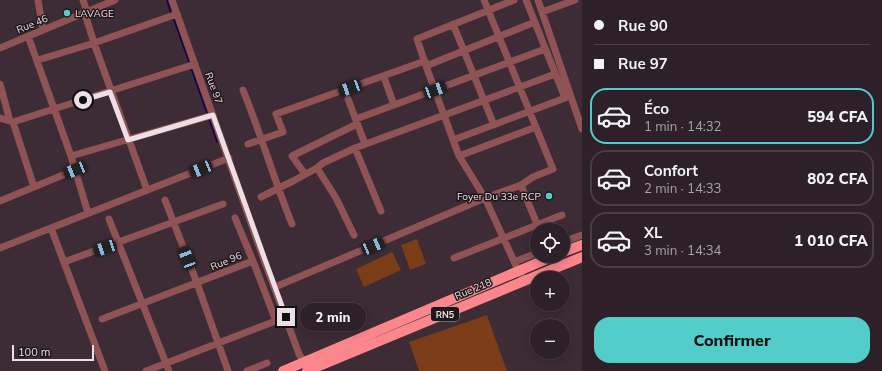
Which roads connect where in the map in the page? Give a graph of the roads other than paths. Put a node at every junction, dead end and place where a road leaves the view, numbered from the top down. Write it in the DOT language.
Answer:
graph roads {
  1 [pos="38,0"];
  2 [pos="83,0"];
  3 [pos="115,0"];
  4 [pos="172,0"];
  5 [pos="484,0"];
  6 [pos="514,0"];
  7 [pos="526,0"];
  8 [pos="538,0"];
  9 [pos="575,0"];
  10 [pos="488,10"];
  11 [pos="87,12"];
  12 [pos="542,12"];
  13 [pos="177,14"];
  14 [pos="535,22"];
  15 [pos="453,24"];
  16 [pos="43,30"];
  17 [pos="28,36"];
  18 [pos="499,36"];
  19 [pos="94,43"];
  20 [pos="0,48"];
  21 [pos="545,49"];
  22 [pos="464,50"];
  23 [pos="38,60"];
  24 [pos="510,62"];
  25 [pos="425,63"];
  26 [pos="192,65"];
  27 [pos="555,74"];
  28 [pos="474,76"];
  29 [pos="385,80"];
  30 [pos="0,84"];
  31 [pos="520,87"];
  32 [pos="243,90"];
  33 [pos="435,90"];
  34 [pos="110,92"];
  35 [pos="348,99"];
  36 [pos="484,100"];
  37 [pos="394,105"];
  38 [pos="55,109"];
  39 [pos="530,111"];
  40 [pos="444,115"];
  41 [pos="209,116"];
  42 [pos="0,118"];
  43 [pos="356,121"];
  44 [pos="12,122"];
  45 [pos="494,125"];
  46 [pos="581,126"];
  47 [pos="536,127"];
  48 [pos="128,140"];
  49 [pos="262,140"];
  50 [pos="453,140"];
  51 [pos="248,144"];
  52 [pos="365,144"];
  53 [pos="355,148"];
  54 [pos="71,156"];
  55 [pos="460,156"];
  56 [pos="229,158"];
  57 [pos="317,168"];
  58 [pos="75,170"];
  59 [pos="306,174"];
  60 [pos="521,185"];
  61 [pos="34,187"];
  62 [pos="278,189"];
  63 [pos="146,190"];
  64 [pos="260,197"];
  65 [pos="485,198"];
  66 [pos="165,200"];
  67 [pos="0,201"];
  68 [pos="223,204"];
  69 [pos="381,211"];
  70 [pos="88,213"];
  71 [pos="562,215"];
  72 [pos="235,218"];
  73 [pos="109,219"];
  74 [pos="173,222"];
  75 [pos="537,223"];
  76 [pos="540,223"];
  77 [pos="292,224"];
  78 [pos="530,227"];
  79 [pos="51,228"];
  80 [pos="354,235"];
  81 [pos="582,235"];
  82 [pos="504,237"];
  83 [pos="570,239"];
  84 [pos="119,243"];
  85 [pos="582,245"];
  86 [pos="0,248"];
  87 [pos="570,249"];
  88 [pos="530,257"];
  89 [pos="582,257"];
  90 [pos="454,258"];
  91 [pos="253,261"];
  92 [pos="64,262"];
  93 [pos="530,262"];
  94 [pos="516,266"];
  95 [pos="525,281"];
  96 [pos="197,283"];
  97 [pos="275,287"];
  98 [pos="143,304"];
  99 [pos="286,317"];
  100 [pos="102,319"];
  101 [pos="276,321"];
  102 [pos="219,344"];
  103 [pos="267,363"];
  104 [pos="166,364"];
  105 [pos="308,369"];
  106 [pos="105,371"];
  107 [pos="146,371"];
  108 [pos="169,371"];
  109 [pos="228,371"];
  110 [pos="247,371"];
  111 [pos="283,371"];
  1 -- 16 [label="street"];
  2 -- 11 [label="street"];
  3 -- 11 [label="street, Rue 46"];
  4 -- 13 [label="street, Rue 97"];
  5 -- 10 [label="street"];
  6 -- 10 [label="street"];
  7 -- 14 [label="street"];
  8 -- 12 [label="street"];
  9 -- 12 [label="street"];
  10 -- 15 [label="street"];
  10 -- 18 [label="street"];
  11 -- 16 [label="street, Rue 46"];
  11 -- 19 [label="street"];
  12 -- 46 [label="street"];
  13 -- 19 [label="street"];
  13 -- 26 [label="street, Rue 97"];
  14 -- 18 [label="street"];
  14 -- 21 [label="street"];
  15 -- 22 [label="street"];
  15 -- 25 [label="street"];
  16 -- 17 [label="street, Rue 46"];
  17 -- 20 [label="street, Rue 46"];
  17 -- 23 [label="street"];
  18 -- 22 [label="street"];
  18 -- 24 [label="street"];
  19 -- 23 [label="street"];
  19 -- 34 [label="street"];
  21 -- 24 [label="street"];
  21 -- 27 [label="street"];
  22 -- 25 [label="street"];
  22 -- 28 [label="street"];
  23 -- 38 [label="street"];
  24 -- 28 [label="street"];
  24 -- 31 [label="street"];
  25 -- 33 [label="street"];
  25 -- 49 [label="street"];
  26 -- 34 [label="street"];
  26 -- 41 [label="street, Rue 97"];
  27 -- 31 [label="street"];
  27 -- 39 [label="street"];
  28 -- 33 [label="street"];
  28 -- 36 [label="street"];
  29 -- 37 [label="street"];
  30 -- 44 [label="street"];
  31 -- 36 [label="street"];
  31 -- 39 [label="street"];
  32 -- 49 [label="street"];
  33 -- 37 [label="street"];
  33 -- 40 [label="street"];
  34 -- 38 [label="street"];
  34 -- 48 [label="street"];
  35 -- 43 [label="street"];
  36 -- 40 [label="street"];
  36 -- 45 [label="street"];
  37 -- 43 [label="street"];
  38 -- 44 [label="street"];
  38 -- 54 [label="street"];
  39 -- 45 [label="street"];
  39 -- 47 [label="street"];
  40 -- 50 [label="street"];
  40 -- 52 [label="street"];
  41 -- 48 [label="street"];
  41 -- 56 [label="street, Rue 97"];
  42 -- 44 [label="street"];
  43 -- 52 [label="street"];
  43 -- 59 [label="street"];
  44 -- 61 [label="street"];
  45 -- 50 [label="street"];
  47 -- 55 [label="street"];
  47 -- 60 [label="street"];
  48 -- 54 [label="street"];
  48 -- 63 [label="street"];
  49 -- 51 [label="street"];
  49 -- 62 [label="street"];
  50 -- 55 [label="street"];
  52 -- 53 [label="street"];
  53 -- 57 [label="street"];
  53 -- 69 [label="street"];
  54 -- 58 [label="street"];
  55 -- 65 [label="street"];
  56 -- 63 [label="street"];
  56 -- 97 [label="street, Rue 97"];
  57 -- 59 [label="street"];
  57 -- 80 [label="street"];
  58 -- 61 [label="street"];
  58 -- 70 [label="street"];
  59 -- 62 [label="street"];
  60 -- 65 [label="street"];
  60 -- 75 [label="street"];
  61 -- 67 [label="street"];
  62 -- 64 [label="street"];
  62 -- 77 [label="street"];
  63 -- 70 [label="street"];
  65 -- 82 [label="street"];
  65 -- 97 [label="street"];
  66 -- 74 [label="street"];
  68 -- 74 [label="street"];
  70 -- 79 [label="street"];
  71 -- 76 [label="street"];
  72 -- 91 [label="street"];
  73 -- 84 [label="street"];
  74 -- 84 [label="street"];
  74 -- 96 [label="street"];
  78 -- 82 [label="street"];
  79 -- 86 [label="street"];
  79 -- 92 [label="street"];
  81 -- 83 [label="street"];
  82 -- 90 [label="street"];
  82 -- 94 [label="street"];
  84 -- 92 [label="street"];
  84 -- 98 [label="street"];
  85 -- 87 [label="highway"];
  88 -- 94 [label="street"];
  89 -- 95 [label="highway, Rue 218 / RN5"];
  91 -- 96 [label="street, Rue 96"];
  91 -- 101 [label="street, Rue 96"];
  92 -- 106 [label="street"];
  93 -- 94 [label="highway, Rue 218 / RN5"];
  94 -- 95 [label="street"];
  94 -- 105 [label="highway, Rue 218 / RN5"];
  95 -- 105 [label="highway, Rue 218 / RN5"];
  96 -- 98 [label="street, Rue 96"];
  96 -- 102 [label="street"];
  97 -- 99 [label="street, Rue 97"];
  98 -- 100 [label="street, Rue 96"];
  98 -- 104 [label="street"];
  99 -- 101 [label="street"];
  99 -- 105 [label="street, Rue 97"];
  101 -- 102 [label="street"];
  102 -- 104 [label="street"];
  102 -- 109 [label="street"];
  103 -- 110 [label="street"];
  104 -- 107 [label="street"];
  104 -- 108 [label="street"];
  105 -- 111 [label="highway, Rue 218 / RN5"];
}
